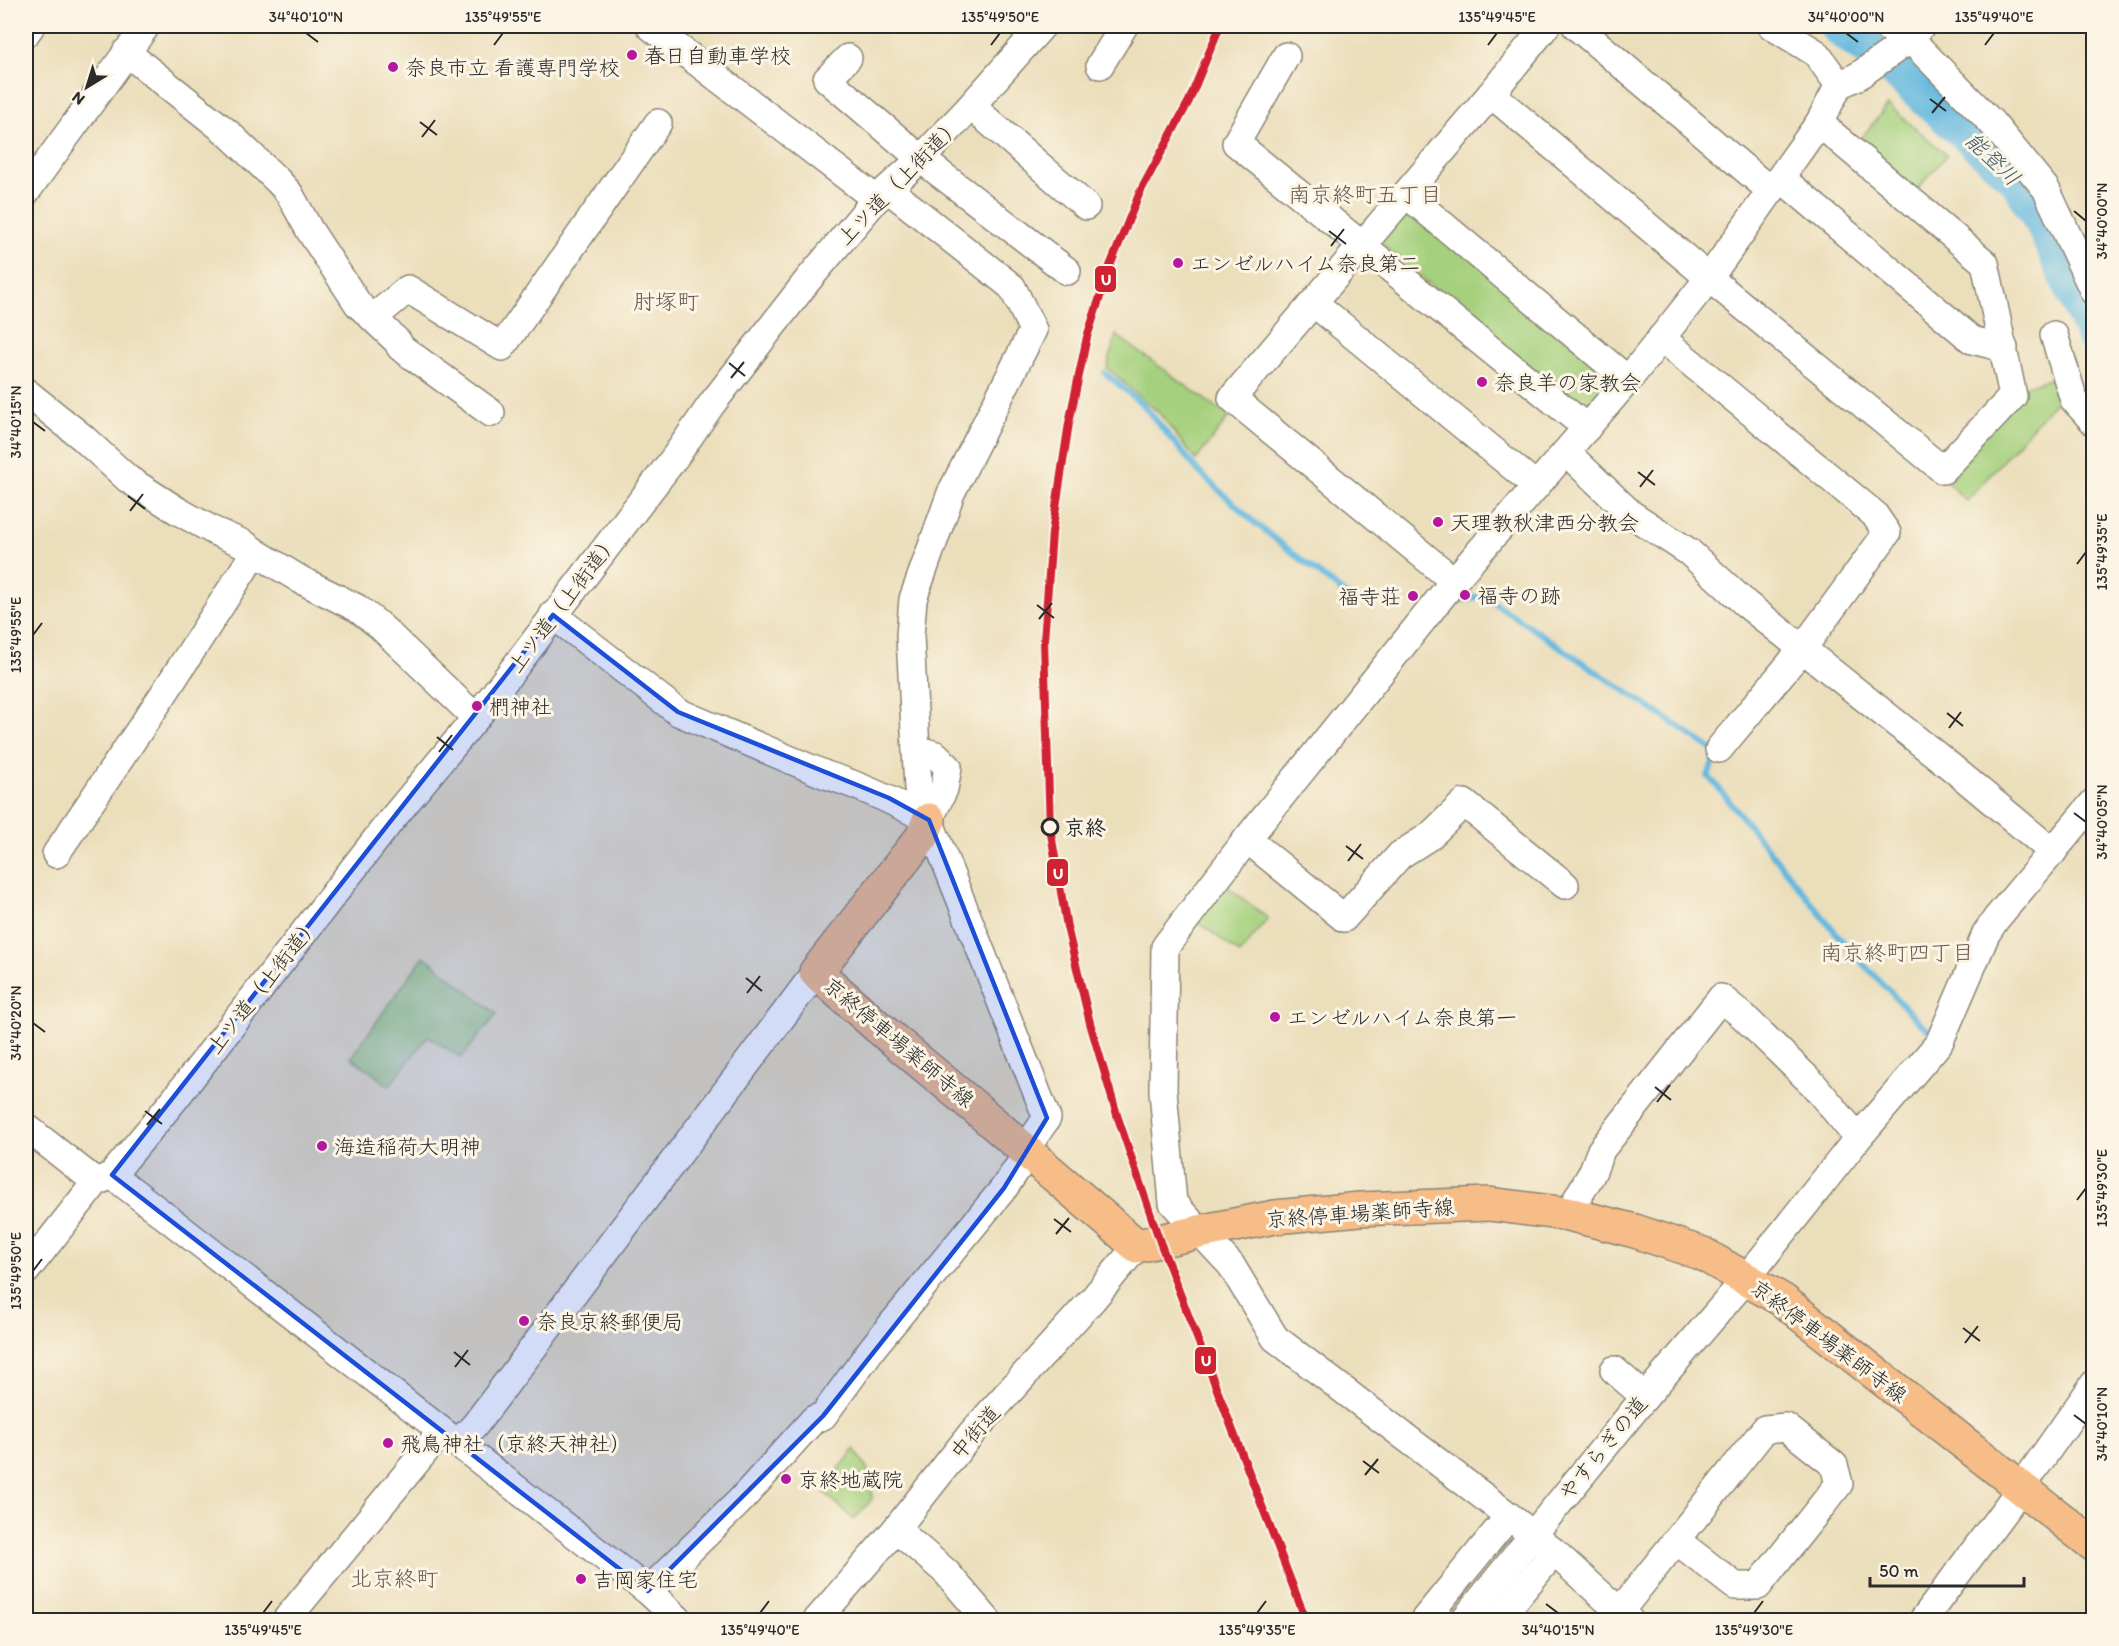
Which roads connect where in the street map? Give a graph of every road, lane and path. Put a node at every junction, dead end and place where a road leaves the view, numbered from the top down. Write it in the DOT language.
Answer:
graph roads {
  1 [pos="31,26"];
  2 [pos="146,26"];
  3 [pos="650,26"];
  4 [pos="1042,26"];
  5 [pos="1124,26"];
  6 [pos="1546,26"];
  7 [pos="1576,26"];
  8 [pos="1772,26"];
  9 [pos="26,33"];
  10 [pos="1904,34"];
  11 [pos="126,52"];
  12 [pos="1286,56"];
  13 [pos="848,58"];
  14 [pos="1100,65"];
  15 [pos="1849,81"];
  16 [pos="1491,94"];
  17 [pos="971,106"];
  18 [pos="658,123"];
  19 [pos="1818,123"];
  20 [pos="921,159"];
  21 [pos="1776,184"];
  22 [pos="26,192"];
  23 [pos="882,194"];
  24 [pos="1406,194"];
  25 [pos="1086,206"];
  26 [pos="1361,245"];
  27 [pos="1067,271"];
  28 [pos="1709,278"];
  29 [pos="2094,292"];
  30 [pos="1314,303"];
  31 [pos="373,318"];
  32 [pos="2054,335"];
  33 [pos="1661,338"];
  34 [pos="2004,348"];
  35 [pos="1628,380"];
  36 [pos="26,392"];
  37 [pos="491,413"];
  38 [pos="2094,422"];
  39 [pos="1587,428"];
  40 [pos="1566,452"];
  41 [pos="1535,485"];
  42 [pos="255,552"];
  43 [pos="1454,581"];
  44 [pos="553,615"];
  45 [pos="1803,648"];
  46 [pos="476,718"];
  47 [pos="1719,749"];
  48 [pos="2094,802"];
  49 [pos="929,820"];
  50 [pos="1247,839"];
  51 [pos="2053,852"];
  52 [pos="56,854"];
  53 [pos="1565,885"];
  54 [pos="816,972"];
  55 [pos="26,1127"];
  56 [pos="1858,1138"];
  57 [pos="1026,1152"];
  58 [pos="104,1178"];
  59 [pos="1568,1214"];
  60 [pos="1199,1232"];
  61 [pos="1137,1246"];
  62 [pos="26,1271"];
  63 [pos="1746,1279"];
  64 [pos="1614,1370"];
  65 [pos="2094,1384"];
  66 [pos="1645,1397"];
  67 [pos="449,1438"];
  68 [pos="2021,1488"];
  69 [pos="1509,1516"];
  70 [pos="896,1529"];
  71 [pos="1534,1535"];
  72 [pos="1677,1541"];
  73 [pos="2094,1545"];
  74 [pos="1554,1552"];
  75 [pos="648,1591"];
  76 [pos="1625,1616"];
  77 [pos="286,1620"];
  78 [pos="679,1620"];
  79 [pos="818,1620"];
  80 [pos="987,1620"];
  81 [pos="1424,1620"];
  82 [pos="1464,1620"];
  83 [pos="1498,1620"];
  84 [pos="1923,1620"];
  1 -- 9 [label="street"];
  2 -- 11 [label="street"];
  3 -- 23 [label="street"];
  4 -- 17 [label="street, 上ツ道（上街道）"];
  5 -- 14 [label="street"];
  6 -- 16 [label="street"];
  7 -- 21 [label="street"];
  8 -- 15 [label="street"];
  10 -- 15 [label="street"];
  10 -- 29 [label="street"];
  11 -- 22 [label="street"];
  11 -- 31 [label="street"];
  12 -- 26 [label="street"];
  13 -- 20 [label="street"];
  15 -- 19 [label="street"];
  16 -- 24 [label="street"];
  16 -- 28 [label="street"];
  17 -- 20 [label="street, 上ツ道（上街道）"];
  17 -- 25 [label="street"];
  18 -- 31 [label="street"];
  19 -- 21 [label="street"];
  19 -- 34 [label="street"];
  20 -- 23 [label="street, 上ツ道（上街道）"];
  20 -- 27 [label="street"];
  21 -- 28 [label="street"];
  21 -- 34 [label="street"];
  23 -- 44 [label="street, 上ツ道（上街道）"];
  23 -- 49 [label="street"];
  24 -- 26 [label="street"];
  24 -- 35 [label="street"];
  26 -- 30 [label="street"];
  26 -- 39 [label="street"];
  28 -- 33 [label="street"];
  28 -- 34 [label="street"];
  30 -- 41 [label="street"];
  30 -- 43 [label="street"];
  31 -- 37 [label="street"];
  32 -- 38 [label="street"];
  33 -- 35 [label="street"];
  33 -- 45 [label="street"];
  35 -- 39 [label="street"];
  36 -- 42 [label="street"];
  39 -- 40 [label="street"];
  40 -- 41 [label="street"];
  40 -- 45 [label="street"];
  41 -- 43 [label="street"];
  42 -- 46 [label="street"];
  42 -- 52 [label="street"];
  43 -- 50 [label="street"];
  44 -- 46 [label="street, 上ツ道（上街道）"];
  44 -- 49 [label="street"];
  45 -- 47 [label="street"];
  45 -- 51 [label="street"];
  46 -- 58 [label="street, 上ツ道（上街道）"];
  48 -- 51 [label="street, やすらぎの道"];
  49 -- 54 [label="main road, 京終停車場薬師寺線"];
  49 -- 57 [label="street"];
  50 -- 53 [label="street"];
  50 -- 60 [label="street"];
  51 -- 56 [label="street, やすらぎの道"];
  54 -- 57 [label="main road, 京終停車場薬師寺線"];
  54 -- 67 [label="street"];
  55 -- 58 [label="street"];
  56 -- 59 [label="street"];
  56 -- 63 [label="street, やすらぎの道"];
  57 -- 61 [label="main road, 京終停車場薬師寺線"];
  57 -- 75 [label="street"];
  58 -- 62 [label="street, 上ツ道（上街道）"];
  58 -- 67 [label="street"];
  59 -- 60 [label="main road, 京終停車場薬師寺線"];
  59 -- 63 [label="main road, 京終停車場薬師寺線"];
  60 -- 61 [label="main road, 京終停車場薬師寺線"];
  60 -- 69 [label="street"];
  61 -- 70 [label="street, 中街道"];
  63 -- 66 [label="street, やすらぎの道"];
  63 -- 68 [label="main road, 京終停車場薬師寺線"];
  64 -- 66 [label="street"];
  65 -- 68 [label="street"];
  66 -- 71 [label="street, やすらぎの道"];
  67 -- 75 [label="street"];
  67 -- 77 [label="street"];
  68 -- 73 [label="main road, 京終停車場薬師寺線"];
  68 -- 84 [label="street"];
  69 -- 71 [label="street"];
  69 -- 81 [label="street"];
  70 -- 79 [label="street, 中街道"];
  70 -- 80 [label="street"];
  71 -- 74 [label="street"];
  71 -- 82 [label="street, やすらぎの道"];
  72 -- 72 [label="street"];
  72 -- 76 [label="street"];
  74 -- 76 [label="street"];
  74 -- 83 [label="street"];
  75 -- 78 [label="street"];
}
